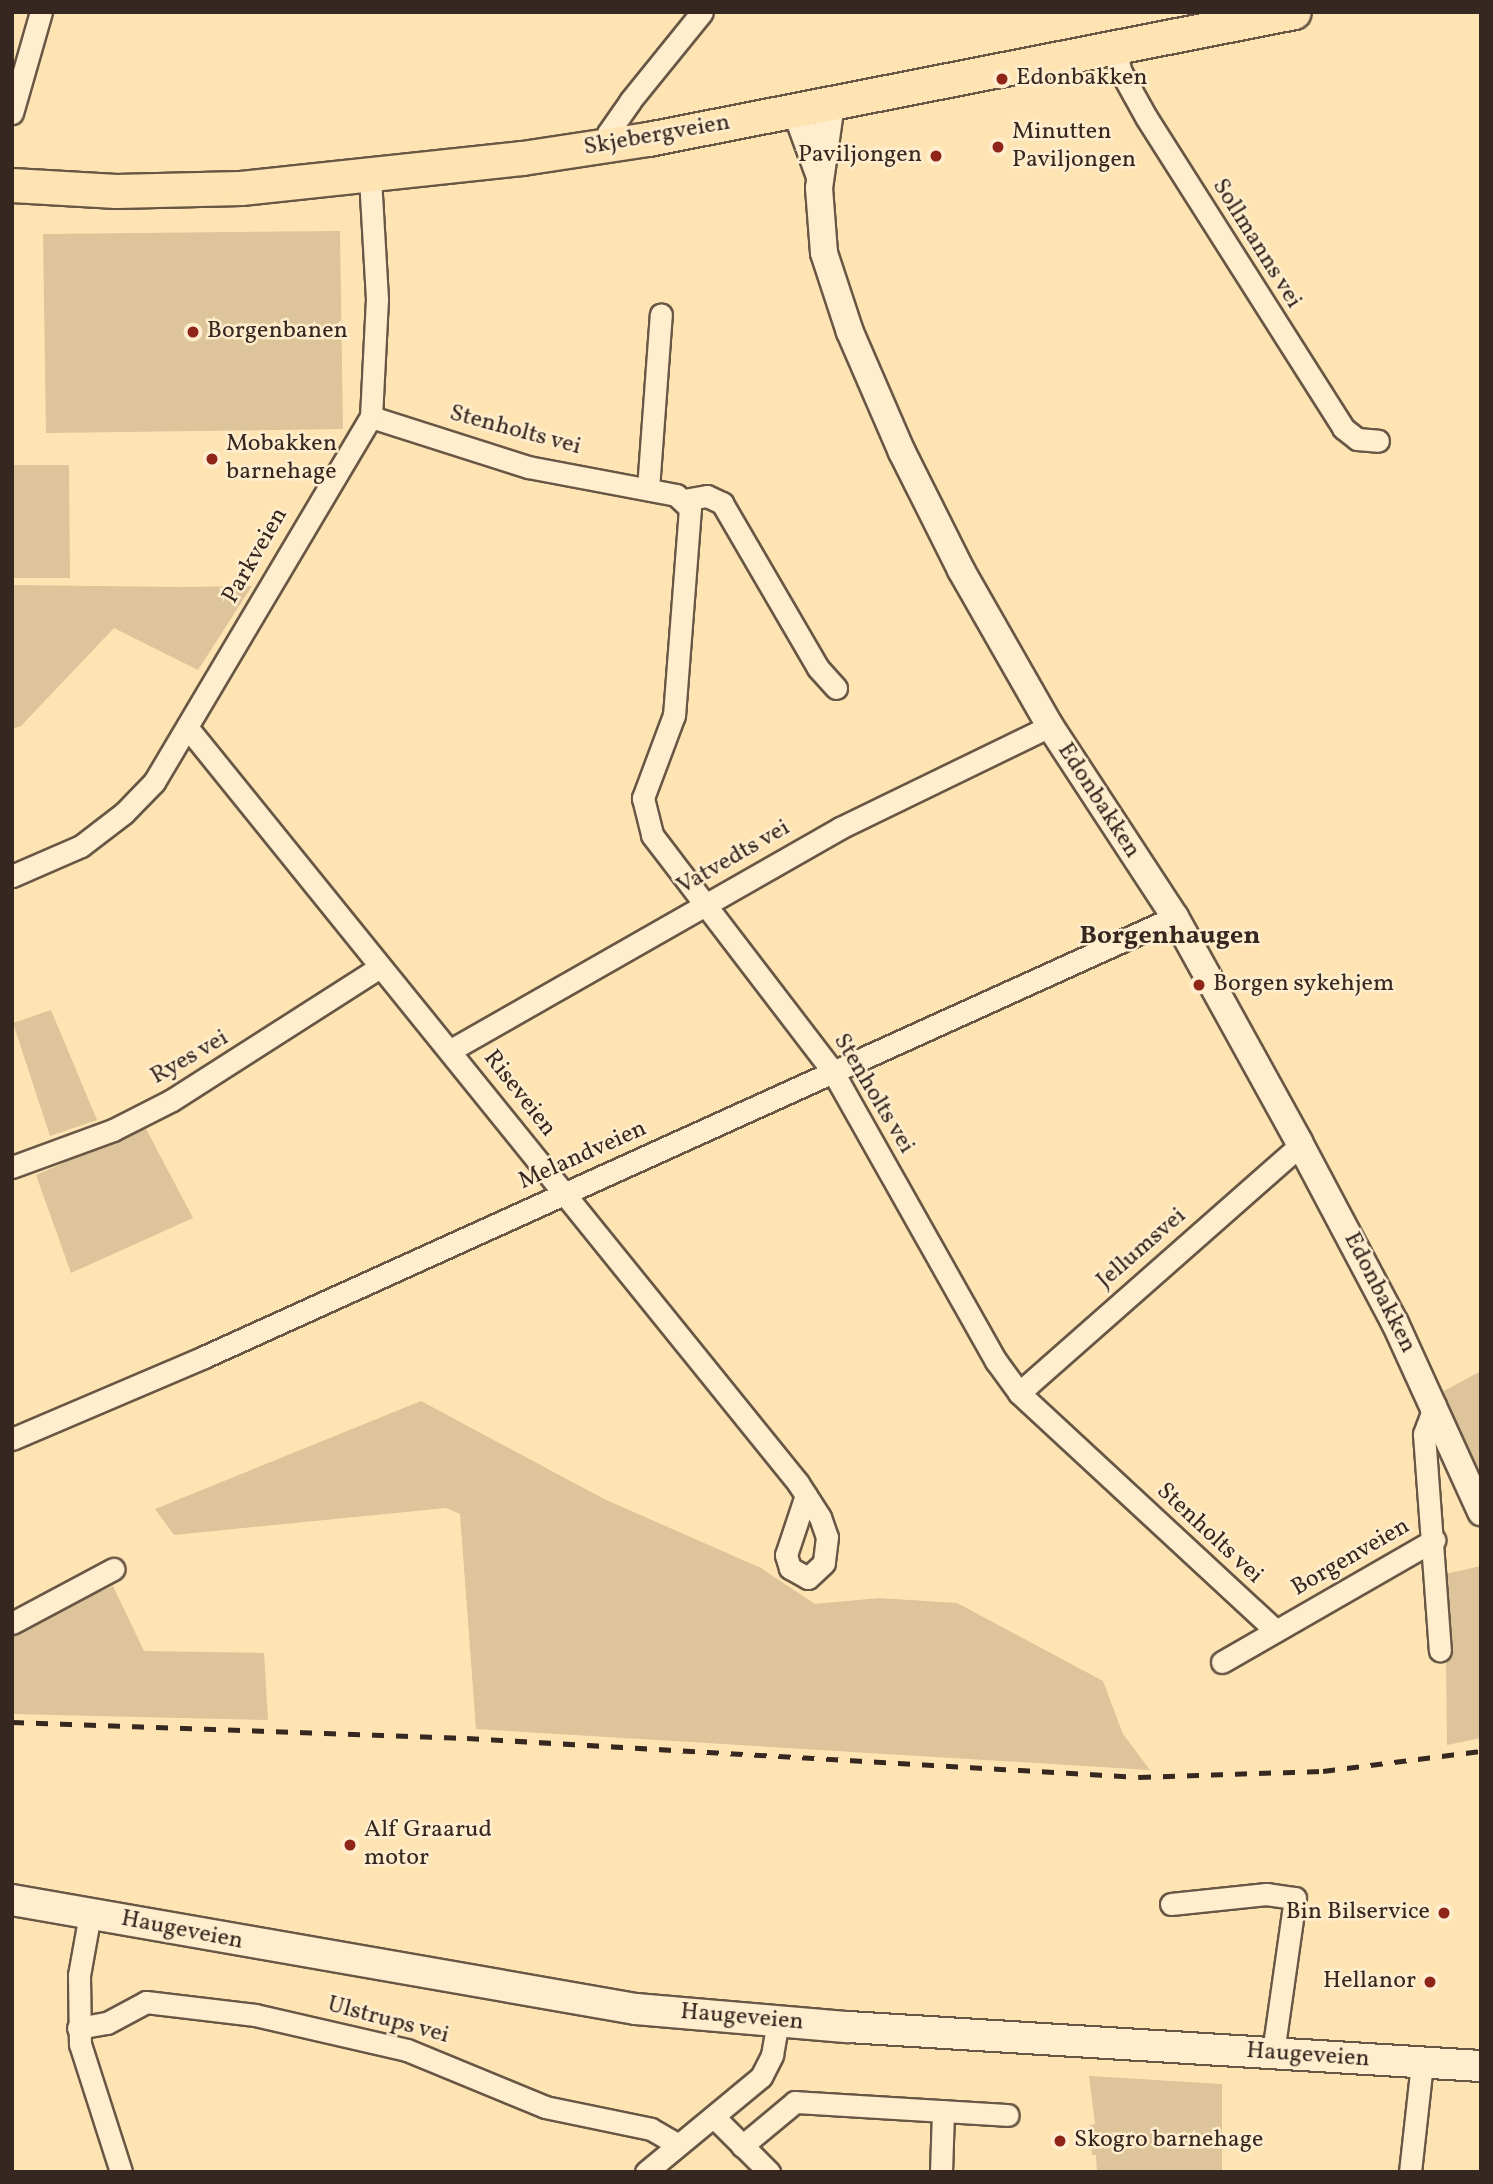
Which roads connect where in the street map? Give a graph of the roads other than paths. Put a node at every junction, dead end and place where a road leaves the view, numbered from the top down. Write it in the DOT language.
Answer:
graph roads {
  1 [pos="41,12"];
  2 [pos="702,12"];
  3 [pos="1294,12"];
  4 [pos="1114,48"];
  5 [pos="831,104"];
  6 [pos="796,111"];
  7 [pos="12,113"];
  8 [pos="604,146"];
  9 [pos="370,176"];
  10 [pos="820,176"];
  11 [pos="12,185"];
  12 [pos="661,314"];
  13 [pos="371,417"];
  14 [pos="1378,441"];
  15 [pos="648,489"];
  16 [pos="684,500"];
  17 [pos="836,688"];
  18 [pos="1049,726"];
  19 [pos="187,727"];
  20 [pos="12,876"];
  21 [pos="706,904"];
  22 [pos="1175,917"];
  23 [pos="380,967"];
  24 [pos="451,1050"];
  25 [pos="833,1072"];
  26 [pos="1300,1145"];
  27 [pos="12,1167"];
  28 [pos="564,1193"];
  29 [pos="1019,1392"];
  30 [pos="1435,1405"];
  31 [pos="12,1439"];
  32 [pos="806,1495"];
  33 [pos="1481,1512"];
  34 [pos="1434,1540"];
  35 [pos="113,1569"];
  36 [pos="12,1623"];
  37 [pos="1276,1631"];
  38 [pos="1440,1650"];
  39 [pos="1222,1662"];
  40 [pos="12,1900"];
  41 [pos="1171,1904"];
  42 [pos="90,1914"];
  43 [pos="778,2022"];
  44 [pos="78,2028"];
  45 [pos="1273,2053"];
  46 [pos="1422,2063"];
  47 [pos="1481,2066"];
  48 [pos="943,2111"];
  49 [pos="1008,2115"];
  50 [pos="714,2117"];
  51 [pos="677,2144"];
  52 [pos="742,2146"];
  53 [pos="121,2172"];
  54 [pos="646,2172"];
  55 [pos="769,2172"];
  56 [pos="941,2172"];
  57 [pos="1410,2172"];
  1 -- 7 [label="street"];
  2 -- 8 [label="street"];
  3 -- 4 [label="main road, Skjebergveien"];
  4 -- 5 [label="main road, Skjebergveien"];
  4 -- 14 [label="street, Sollmanns vei"];
  5 -- 6 [label="main road, Skjebergveien"];
  5 -- 10 [label="street, Edonbakken"];
  6 -- 8 [label="main road, Skjebergveien"];
  6 -- 10 [label="street, Edonbakken"];
  8 -- 9 [label="main road, Skjebergveien"];
  9 -- 11 [label="main road, Skjebergveien"];
  9 -- 13 [label="street, Parkveien"];
  10 -- 18 [label="street, Edonbakken"];
  12 -- 15 [label="street"];
  13 -- 15 [label="street, Stenholts vei"];
  13 -- 19 [label="street, Parkveien"];
  15 -- 16 [label="street, Stenholts vei"];
  16 -- 17 [label="street, Stenholts vei"];
  16 -- 21 [label="street, Stenholts vei"];
  18 -- 21 [label="street, Vatvedts vei"];
  18 -- 22 [label="street, Edonbakken"];
  19 -- 20 [label="street, Parkveien"];
  19 -- 23 [label="street, Riseveien"];
  21 -- 24 [label="street, Vatvedts vei"];
  21 -- 25 [label="street, Stenholts vei"];
  22 -- 25 [label="street, Melandveien"];
  22 -- 26 [label="street, Edonbakken"];
  23 -- 24 [label="street, Riseveien"];
  23 -- 27 [label="street, Ryes vei"];
  24 -- 28 [label="street, Riseveien"];
  25 -- 28 [label="street, Melandveien"];
  25 -- 29 [label="street, Stenholts vei"];
  26 -- 29 [label="street, Jellumsvei"];
  26 -- 30 [label="street, Edonbakken"];
  28 -- 31 [label="street, Melandveien"];
  28 -- 32 [label="street, Riseveien"];
  29 -- 37 [label="street, Stenholts vei"];
  30 -- 33 [label="street, Edonbakken"];
  30 -- 34 [label="street"];
  34 -- 37 [label="street, Borgenveien"];
  34 -- 38 [label="street"];
  35 -- 36 [label="street"];
  37 -- 39 [label="street, Borgenveien"];
  40 -- 42 [label="main road, Haugeveien"];
  41 -- 45 [label="street"];
  42 -- 43 [label="main road, Haugeveien"];
  42 -- 44 [label="street"];
  43 -- 45 [label="main road, Haugeveien"];
  43 -- 50 [label="street"];
  44 -- 51 [label="street, Ulstrups vei"];
  44 -- 53 [label="street"];
  45 -- 46 [label="main road, Haugeveien"];
  46 -- 47 [label="main road, Haugeveien"];
  46 -- 57 [label="street"];
  48 -- 49 [label="street"];
  48 -- 52 [label="street"];
  48 -- 56 [label="street"];
  50 -- 51 [label="street"];
  50 -- 52 [label="street"];
  51 -- 54 [label="street"];
  52 -- 55 [label="street"];
}
